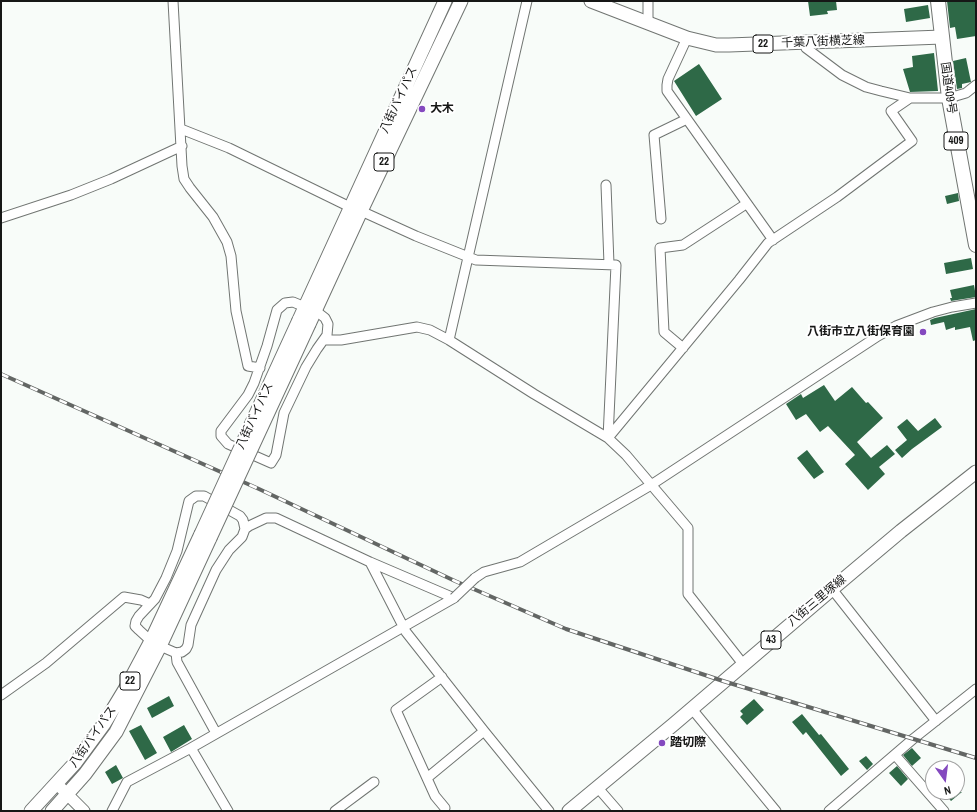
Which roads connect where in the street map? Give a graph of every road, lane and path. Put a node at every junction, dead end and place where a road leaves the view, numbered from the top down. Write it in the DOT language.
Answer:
graph roads {
  1 [pos="172,1"];
  2 [pos="445,1"];
  3 [pos="461,1"];
  4 [pos="527,1"];
  5 [pos="591,1"];
  6 [pos="648,1"];
  7 [pos="938,1"];
  8 [pos="648,23"];
  9 [pos="942,37"];
  10 [pos="686,38"];
  11 [pos="804,42"];
  12 [pos="976,85"];
  13 [pos="910,98"];
  14 [pos="949,98"];
  15 [pos="687,119"];
  16 [pos="181,129"];
  17 [pos="182,146"];
  18 [pos="606,185"];
  19 [pos="746,204"];
  20 [pos="355,209"];
  21 [pos="1,218"];
  22 [pos="661,219"];
  23 [pos="773,240"];
  24 [pos="976,245"];
  25 [pos="468,258"];
  26 [pos="609,264"];
  27 [pos="976,302"];
  28 [pos="310,309"];
  29 [pos="326,340"];
  30 [pos="449,340"];
  31 [pos="684,348"];
  32 [pos="260,368"];
  33 [pos="608,438"];
  34 [pos="976,472"];
  35 [pos="651,485"];
  36 [pos="245,529"];
  37 [pos="370,562"];
  38 [pos="832,588"];
  39 [pos="454,598"];
  40 [pos="150,604"];
  41 [pos="404,626"];
  42 [pos="155,644"];
  43 [pos="176,653"];
  44 [pos="743,664"];
  45 [pos="442,677"];
  46 [pos="976,689"];
  47 [pos="1,695"];
  48 [pos="692,709"];
  49 [pos="936,721"];
  50 [pos="484,731"];
  51 [pos="216,733"];
  52 [pos="191,748"];
  53 [pos="895,755"];
  54 [pos="427,778"];
  55 [pos="374,782"];
  56 [pos="57,784"];
  57 [pos="598,788"];
  58 [pos="67,794"];
  59 [pos="445,808"];
  60 [pos="576,809"];
  61 [pos="31,811"];
  62 [pos="52,811"];
  63 [pos="84,811"];
  64 [pos="112,811"];
  65 [pos="228,811"];
  66 [pos="335,811"];
  67 [pos="549,811"];
  68 [pos="618,811"];
  69 [pos="776,811"];
  70 [pos="829,811"];
  71 [pos="944,811"];
  1 -- 16 [label="street"];
  2 -- 20 [label="main road, 八街バイパス / 22"];
  3 -- 20 [label="main road, 八街バイパス / 22"];
  4 -- 25 [label="street"];
  5 -- 8 [label="main road, 千葉八街横芝線 / 22"];
  6 -- 8 [label="street"];
  7 -- 9 [label="highway, 国道409号 / 409"];
  8 -- 10 [label="main road, 千葉八街横芝線 / 22"];
  9 -- 11 [label="main road, 千葉八街横芝線 / 22"];
  9 -- 14 [label="highway, 国道409号 / 409"];
  10 -- 11 [label="main road, 千葉八街横芝線 / 22"];
  10 -- 15 [label="street"];
  11 -- 13 [label="street"];
  12 -- 14 [label="street"];
  13 -- 14 [label="street"];
  13 -- 23 [label="street"];
  14 -- 24 [label="highway, 国道409号 / 409"];
  15 -- 19 [label="street"];
  15 -- 22 [label="street"];
  16 -- 17 [label="street"];
  16 -- 20 [label="street"];
  17 -- 21 [label="street"];
  17 -- 32 [label="street"];
  18 -- 26 [label="street"];
  19 -- 23 [label="street"];
  19 -- 31 [label="street"];
  20 -- 25 [label="street"];
  20 -- 28 [label="main road, 八街バイパス / 22"];
  23 -- 31 [label="street"];
  25 -- 26 [label="street"];
  25 -- 30 [label="street"];
  26 -- 33 [label="street"];
  27 -- 35 [label="street"];
  28 -- 29 [label="street"];
  28 -- 32 [label="street"];
  28 -- 42 [label="main road, 八街バイパス / 22, bridge"];
  29 -- 30 [label="street"];
  29 -- 32 [label="street"];
  30 -- 33 [label="street"];
  31 -- 33 [label="street"];
  33 -- 35 [label="street"];
  34 -- 38 [label="main road, 八街三里塚線 / 43"];
  35 -- 39 [label="street, bridge"];
  35 -- 44 [label="street"];
  36 -- 37 [label="street"];
  36 -- 40 [label="street"];
  36 -- 43 [label="street"];
  37 -- 39 [label="street"];
  37 -- 41 [label="street"];
  38 -- 44 [label="main road, 八街三里塚線 / 43"];
  38 -- 49 [label="street"];
  39 -- 41 [label="street"];
  40 -- 42 [label="street"];
  40 -- 47 [label="street"];
  41 -- 45 [label="street"];
  41 -- 51 [label="street"];
  42 -- 43 [label="street"];
  42 -- 56 [label="main road, 八街バイパス / 22"];
  42 -- 58 [label="main road, 八街バイパス / 22"];
  43 -- 51 [label="street"];
  44 -- 48 [label="main road, 八街三里塚線 / 43"];
  45 -- 50 [label="street"];
  45 -- 54 [label="street"];
  46 -- 49 [label="street"];
  48 -- 57 [label="main road, 八街三里塚線 / 43"];
  48 -- 69 [label="street"];
  49 -- 53 [label="street"];
  50 -- 54 [label="street"];
  50 -- 67 [label="street"];
  51 -- 52 [label="street"];
  52 -- 64 [label="street"];
  52 -- 65 [label="street"];
  53 -- 70 [label="street"];
  53 -- 71 [label="street"];
  54 -- 59 [label="street"];
  55 -- 66 [label="street"];
  56 -- 58 [label="street"];
  56 -- 61 [label="main road, 八街バイパス / 22"];
  57 -- 60 [label="main road, 八街三里塚線 / 43"];
  57 -- 68 [label="street"];
  58 -- 62 [label="main road, 八街バイパス / 22"];
  58 -- 63 [label="street"];
}
